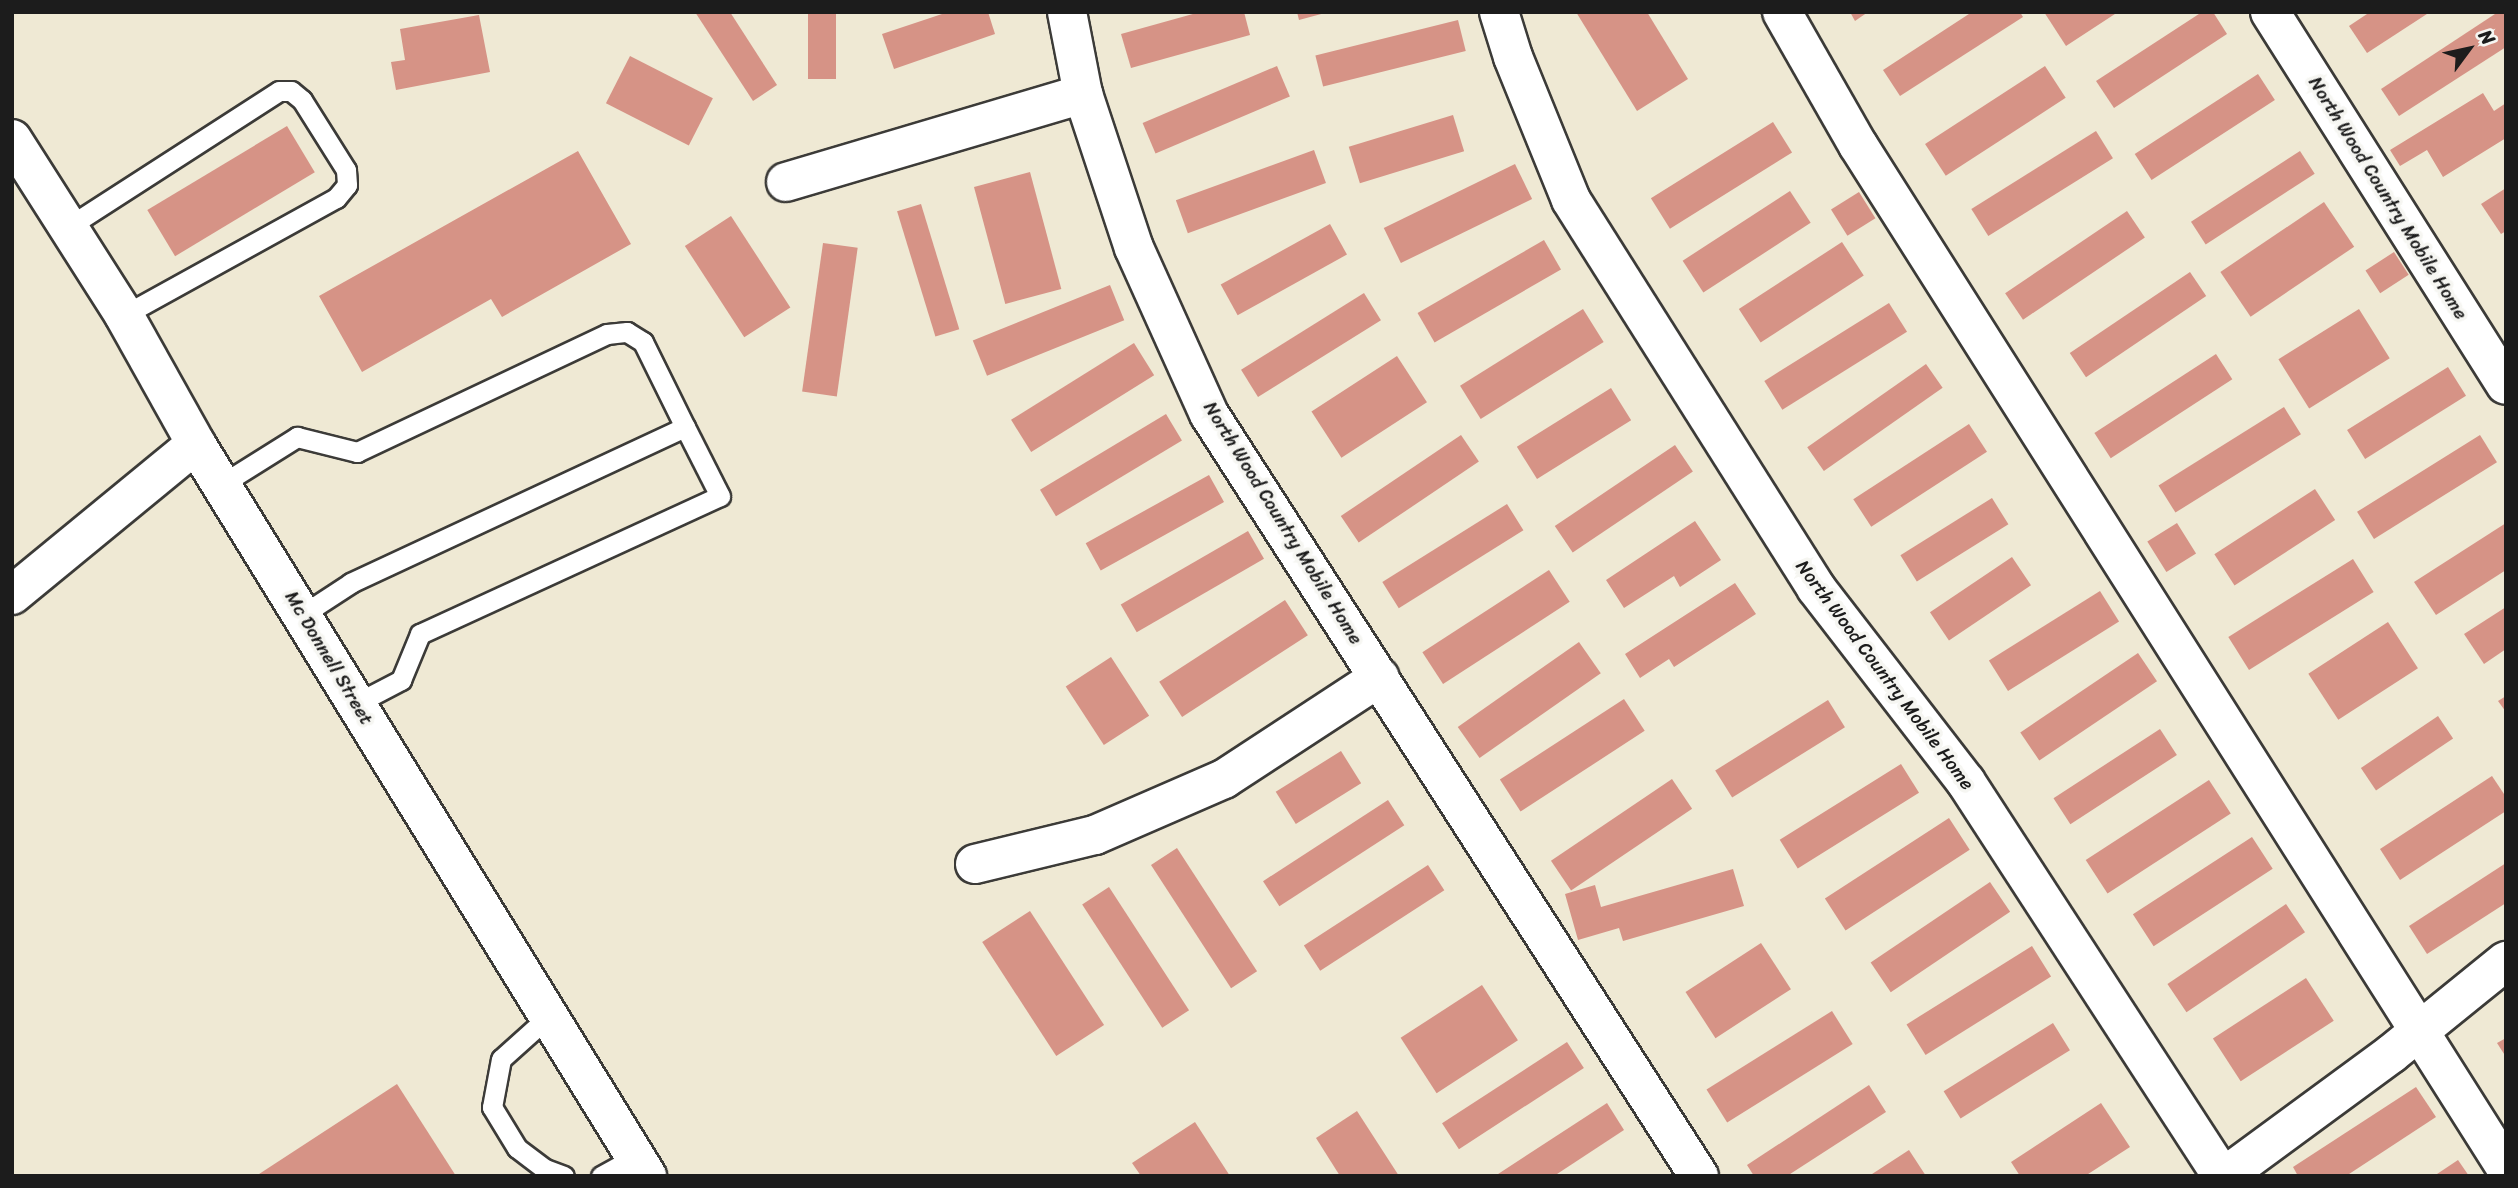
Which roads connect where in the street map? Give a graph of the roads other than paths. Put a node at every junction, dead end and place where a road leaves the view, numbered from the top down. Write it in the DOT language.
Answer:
graph roads {
  1 [pos="1067,12"];
  2 [pos="1499,12"];
  3 [pos="1782,12"];
  4 [pos="2270,12"];
  5 [pos="1083,93"];
  6 [pos="12,139"];
  7 [pos="786,182"];
  8 [pos="68,227"];
  9 [pos="124,314"];
  10 [pos="2506,385"];
  11 [pos="685,427"];
  12 [pos="196,444"];
  13 [pos="222,484"];
  14 [pos="12,595"];
  15 [pos="302,615"];
  16 [pos="1380,677"];
  17 [pos="357,704"];
  18 [pos="975,864"];
  19 [pos="2506,961"];
  20 [pos="549,1016"];
  21 [pos="2416,1031"];
  22 [pos="641,1166"];
  23 [pos="2506,1168"];
  24 [pos="564,1176"];
  25 [pos="601,1176"];
  26 [pos="1699,1176"];
  27 [pos="2223,1176"];
  1 -- 5 [label="street, North Wood Country Mobile Home"];
  2 -- 27 [label="street, North Wood Country Mobile Home"];
  3 -- 21 [label="street"];
  4 -- 10 [label="street, North Wood Country Mobile Home"];
  5 -- 7 [label="street"];
  5 -- 16 [label="street, North Wood Country Mobile Home"];
  6 -- 8 [label="street, Mc Donnell Street"];
  8 -- 9 [label="street, Mc Donnell Street"];
  8 -- 9 [label="lane"];
  9 -- 12 [label="street, Mc Donnell Street"];
  11 -- 13 [label="lane"];
  11 -- 15 [label="lane"];
  11 -- 17 [label="lane"];
  12 -- 13 [label="street, Mc Donnell Street"];
  12 -- 14 [label="street"];
  13 -- 15 [label="street, Mc Donnell Street"];
  15 -- 17 [label="street, Mc Donnell Street"];
  16 -- 18 [label="street"];
  16 -- 26 [label="street, North Wood Country Mobile Home"];
  17 -- 20 [label="street, Mc Donnell Street"];
  19 -- 21 [label="street, North Wood Country Mobile Home"];
  20 -- 22 [label="street, Mc Donnell Street"];
  20 -- 24 [label="lane"];
  21 -- 23 [label="street"];
  21 -- 27 [label="street, North Wood Country Mobile Home"];
  22 -- 25 [label="lane"];
}
